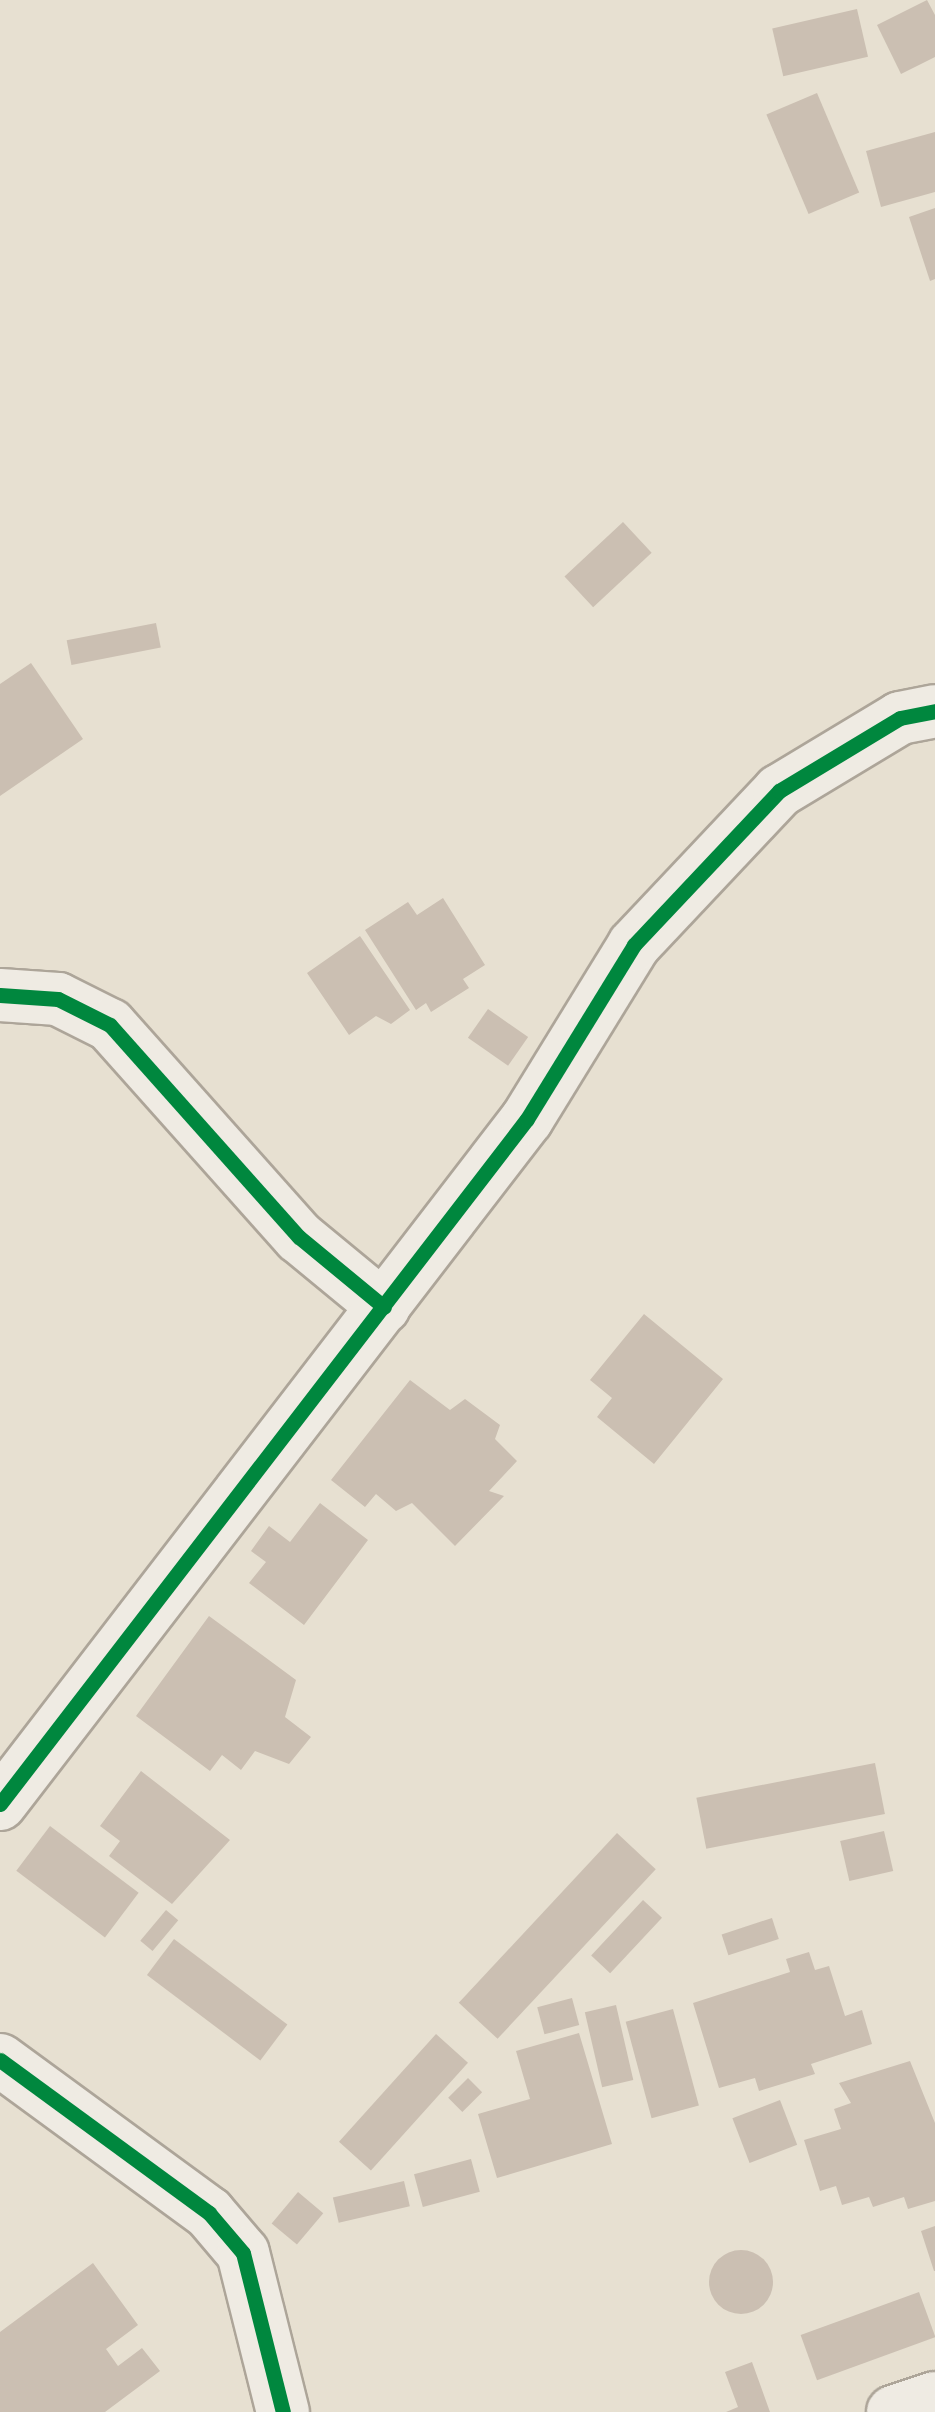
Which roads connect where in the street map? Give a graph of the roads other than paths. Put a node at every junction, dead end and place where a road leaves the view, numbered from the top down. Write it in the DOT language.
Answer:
graph roads {
  1 [pos="935,711"];
  2 [pos="0,995"];
  3 [pos="384,1307"];
  4 [pos="0,1804"];
  5 [pos="0,2060"];
  6 [pos="935,2398"];
  7 [pos="283,2412"];
  8 [pos="893,2412"];
  1 -- 3 [label="street"];
  2 -- 3 [label="street"];
  3 -- 4 [label="street"];
  5 -- 7 [label="street"];
  6 -- 8 [label="street"];
}
